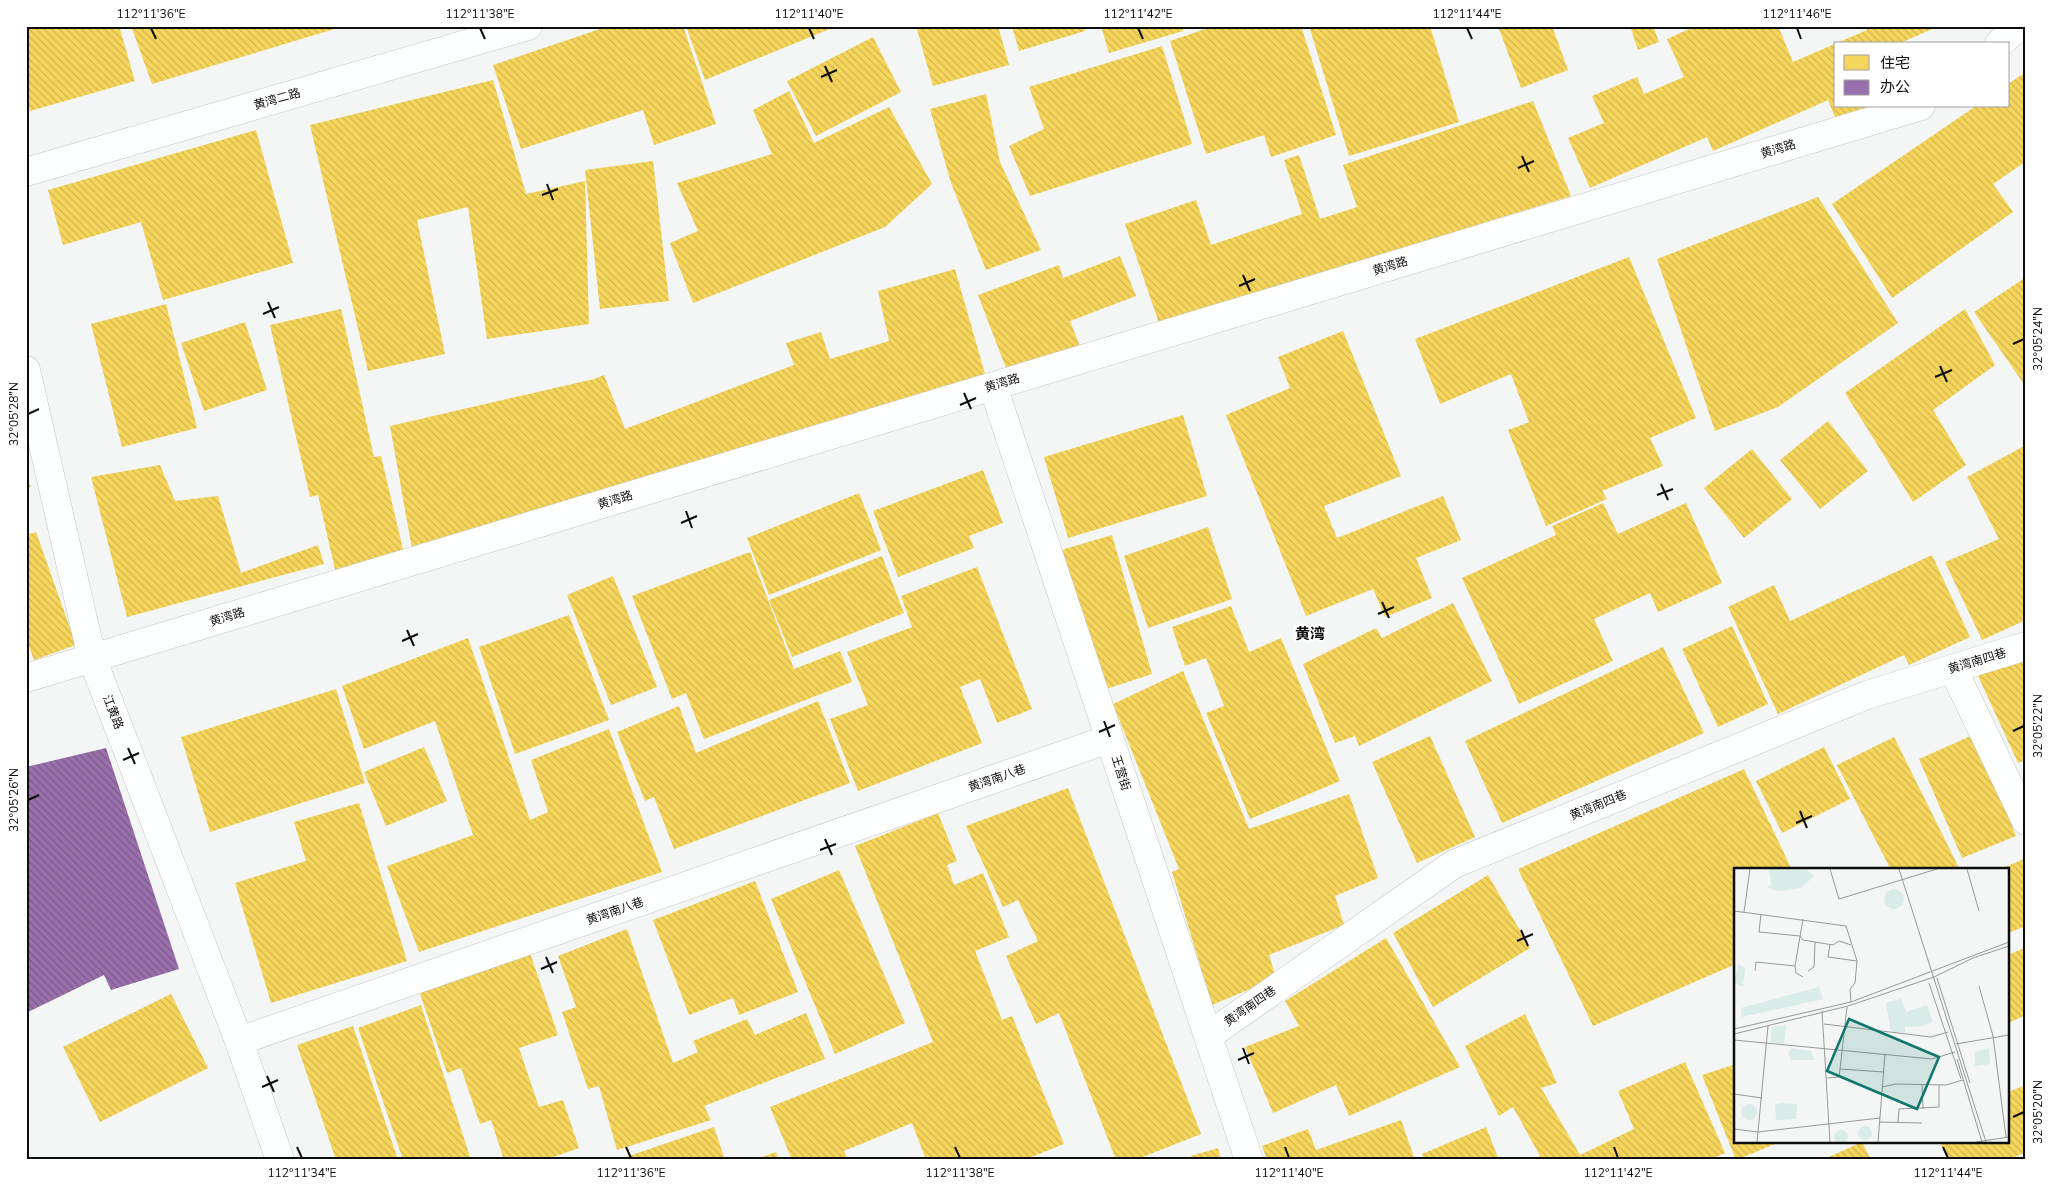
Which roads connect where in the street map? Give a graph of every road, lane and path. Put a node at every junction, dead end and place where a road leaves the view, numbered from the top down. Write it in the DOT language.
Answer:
graph roads {
  1 [pos="528,26"];
  2 [pos="2019,26"];
  3 [pos="2001,42"];
  4 [pos="1914,108"];
  5 [pos="26,172"];
  6 [pos="26,370"];
  7 [pos="993,386"];
  8 [pos="2026,646"];
  9 [pos="92,658"];
  10 [pos="1953,669"];
  11 [pos="26,678"];
  12 [pos="1110,739"];
  13 [pos="2026,821"];
  14 [pos="1208,1036"];
  15 [pos="239,1041"];
  16 [pos="280,1160"];
  17 [pos="1249,1160"];
  1 -- 5 [label="street, 黄湾二路"];
  2 -- 3 [label="street"];
  4 -- 7 [label="street, 黄湾路"];
  6 -- 9 [label="street, 江黄路"];
  7 -- 9 [label="street, 黄湾路"];
  7 -- 12 [label="street, 王营街"];
  8 -- 10 [label="street, 黄湾南四巷"];
  9 -- 11 [label="street, 黄湾路"];
  9 -- 15 [label="street, 江黄路"];
  10 -- 13 [label="street"];
  10 -- 14 [label="street, 黄湾南四巷"];
  12 -- 14 [label="street, 王营街"];
  12 -- 15 [label="street, 黄湾南八巷"];
  14 -- 17 [label="street, 王营街"];
  15 -- 16 [label="street"];
}
